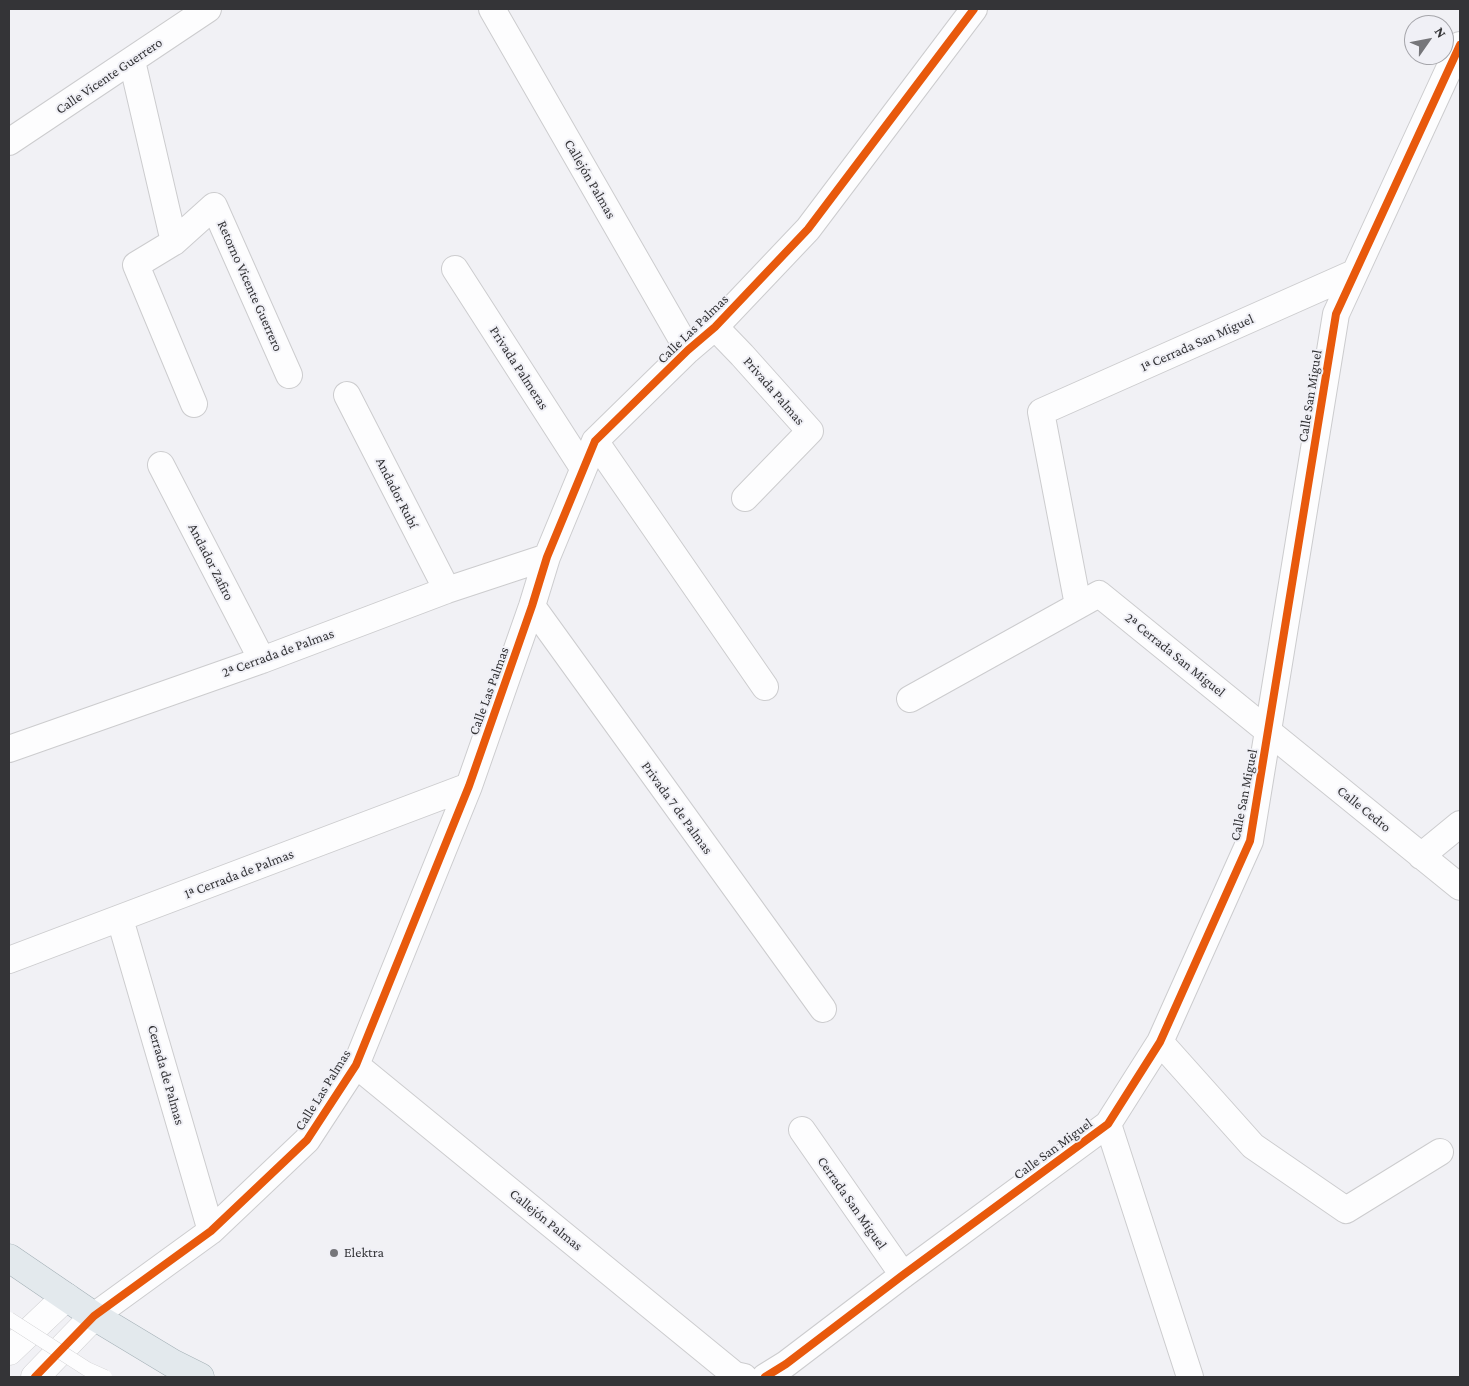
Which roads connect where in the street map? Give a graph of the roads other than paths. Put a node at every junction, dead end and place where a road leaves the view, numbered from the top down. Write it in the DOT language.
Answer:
graph roads {
  1 [pos="492,9"];
  2 [pos="974,9"];
  3 [pos="194,13"];
  4 [pos="1460,45"];
  5 [pos="132,61"];
  6 [pos="9,142"];
  7 [pos="174,242"];
  8 [pos="455,269"];
  9 [pos="1354,273"];
  10 [pos="715,327"];
  11 [pos="688,350"];
  12 [pos="289,374"];
  13 [pos="347,395"];
  14 [pos="194,404"];
  15 [pos="595,441"];
  16 [pos="161,465"];
  17 [pos="583,468"];
  18 [pos="744,498"];
  19 [pos="547,557"];
  20 [pos="447,590"];
  21 [pos="1078,605"];
  22 [pos="532,606"];
  23 [pos="262,660"];
  24 [pos="765,687"];
  25 [pos="910,698"];
  26 [pos="1268,731"];
  27 [pos="9,749"];
  28 [pos="468,786"];
  29 [pos="1460,824"];
  30 [pos="1421,856"];
  31 [pos="1460,886"];
  32 [pos="120,919"];
  33 [pos="9,960"];
  34 [pos="822,1009"];
  35 [pos="1160,1042"];
  36 [pos="356,1065"];
  37 [pos="1108,1124"];
  38 [pos="802,1130"];
  39 [pos="1440,1152"];
  40 [pos="211,1231"];
  41 [pos="9,1258"];
  42 [pos="903,1275"];
  43 [pos="66,1297"];
  44 [pos="119,1297"];
  45 [pos="94,1316"];
  46 [pos="9,1319"];
  47 [pos="9,1351"];
  48 [pos="740,1376"];
  49 [pos="35,1377"];
  50 [pos="104,1377"];
  51 [pos="200,1377"];
  52 [pos="765,1377"];
  53 [pos="1190,1377"];
  1 -- 11 [label="street, Callejón Palmas"];
  2 -- 10 [label="street, Calle Las Palmas"];
  3 -- 5 [label="street, Calle Vicente Guerrero"];
  4 -- 9 [label="street, Calle San Miguel"];
  5 -- 6 [label="street, Calle Vicente Guerrero"];
  5 -- 7 [label="street"];
  7 -- 12 [label="street, Retorno Vicente Guerrero"];
  7 -- 14 [label="street, Retorno Vicente Guerrero"];
  8 -- 17 [label="street, Privada Palmeras"];
  9 -- 21 [label="street, 1ª Cerrada San Miguel"];
  9 -- 26 [label="street, Calle San Miguel"];
  10 -- 11 [label="street, Calle Las Palmas"];
  10 -- 18 [label="street, Privada Palmas"];
  11 -- 15 [label="street, Calle Las Palmas"];
  13 -- 20 [label="street, Andador Rubí"];
  15 -- 17 [label="street, Calle Las Palmas"];
  15 -- 24 [label="street"];
  16 -- 23 [label="street, Andador Zafiro"];
  17 -- 19 [label="street, Calle Las Palmas"];
  19 -- 20 [label="street, 2ª Cerrada de Palmas"];
  19 -- 22 [label="street, Calle Las Palmas"];
  20 -- 23 [label="street, 2ª Cerrada de Palmas"];
  21 -- 25 [label="street, 2ª Cerrada San Miguel"];
  21 -- 26 [label="street, 2ª Cerrada San Miguel"];
  22 -- 28 [label="street, Calle Las Palmas"];
  22 -- 34 [label="street, Privada 7 de Palmas"];
  23 -- 27 [label="street, 2ª Cerrada de Palmas"];
  26 -- 30 [label="street, Calle Cedro"];
  26 -- 35 [label="street, Calle San Miguel"];
  28 -- 32 [label="street, 1ª Cerrada de Palmas"];
  28 -- 36 [label="street, Calle Las Palmas"];
  29 -- 30 [label="street"];
  30 -- 31 [label="street, Calle Cedro"];
  32 -- 33 [label="street, 1ª Cerrada de Palmas"];
  32 -- 40 [label="street, Cerrada de Palmas"];
  35 -- 37 [label="street, Calle San Miguel"];
  35 -- 39 [label="street"];
  36 -- 40 [label="street, Calle Las Palmas"];
  36 -- 48 [label="street, Callejón Palmas"];
  37 -- 42 [label="street, Calle San Miguel"];
  37 -- 53 [label="street"];
  38 -- 42 [label="street, Cerrada San Miguel"];
  40 -- 44 [label="street, Calle Las Palmas"];
  41 -- 43 [label="main road"];
  42 -- 52 [label="street, Calle San Miguel"];
  43 -- 44 [label="street"];
  43 -- 45 [label="main road"];
  43 -- 47 [label="street"];
  44 -- 45 [label="street, Calle Las Palmas"];
  45 -- 49 [label="street, Calle Las Palmas"];
  45 -- 51 [label="main road"];
  46 -- 50 [label="lane, bridge"];
}
